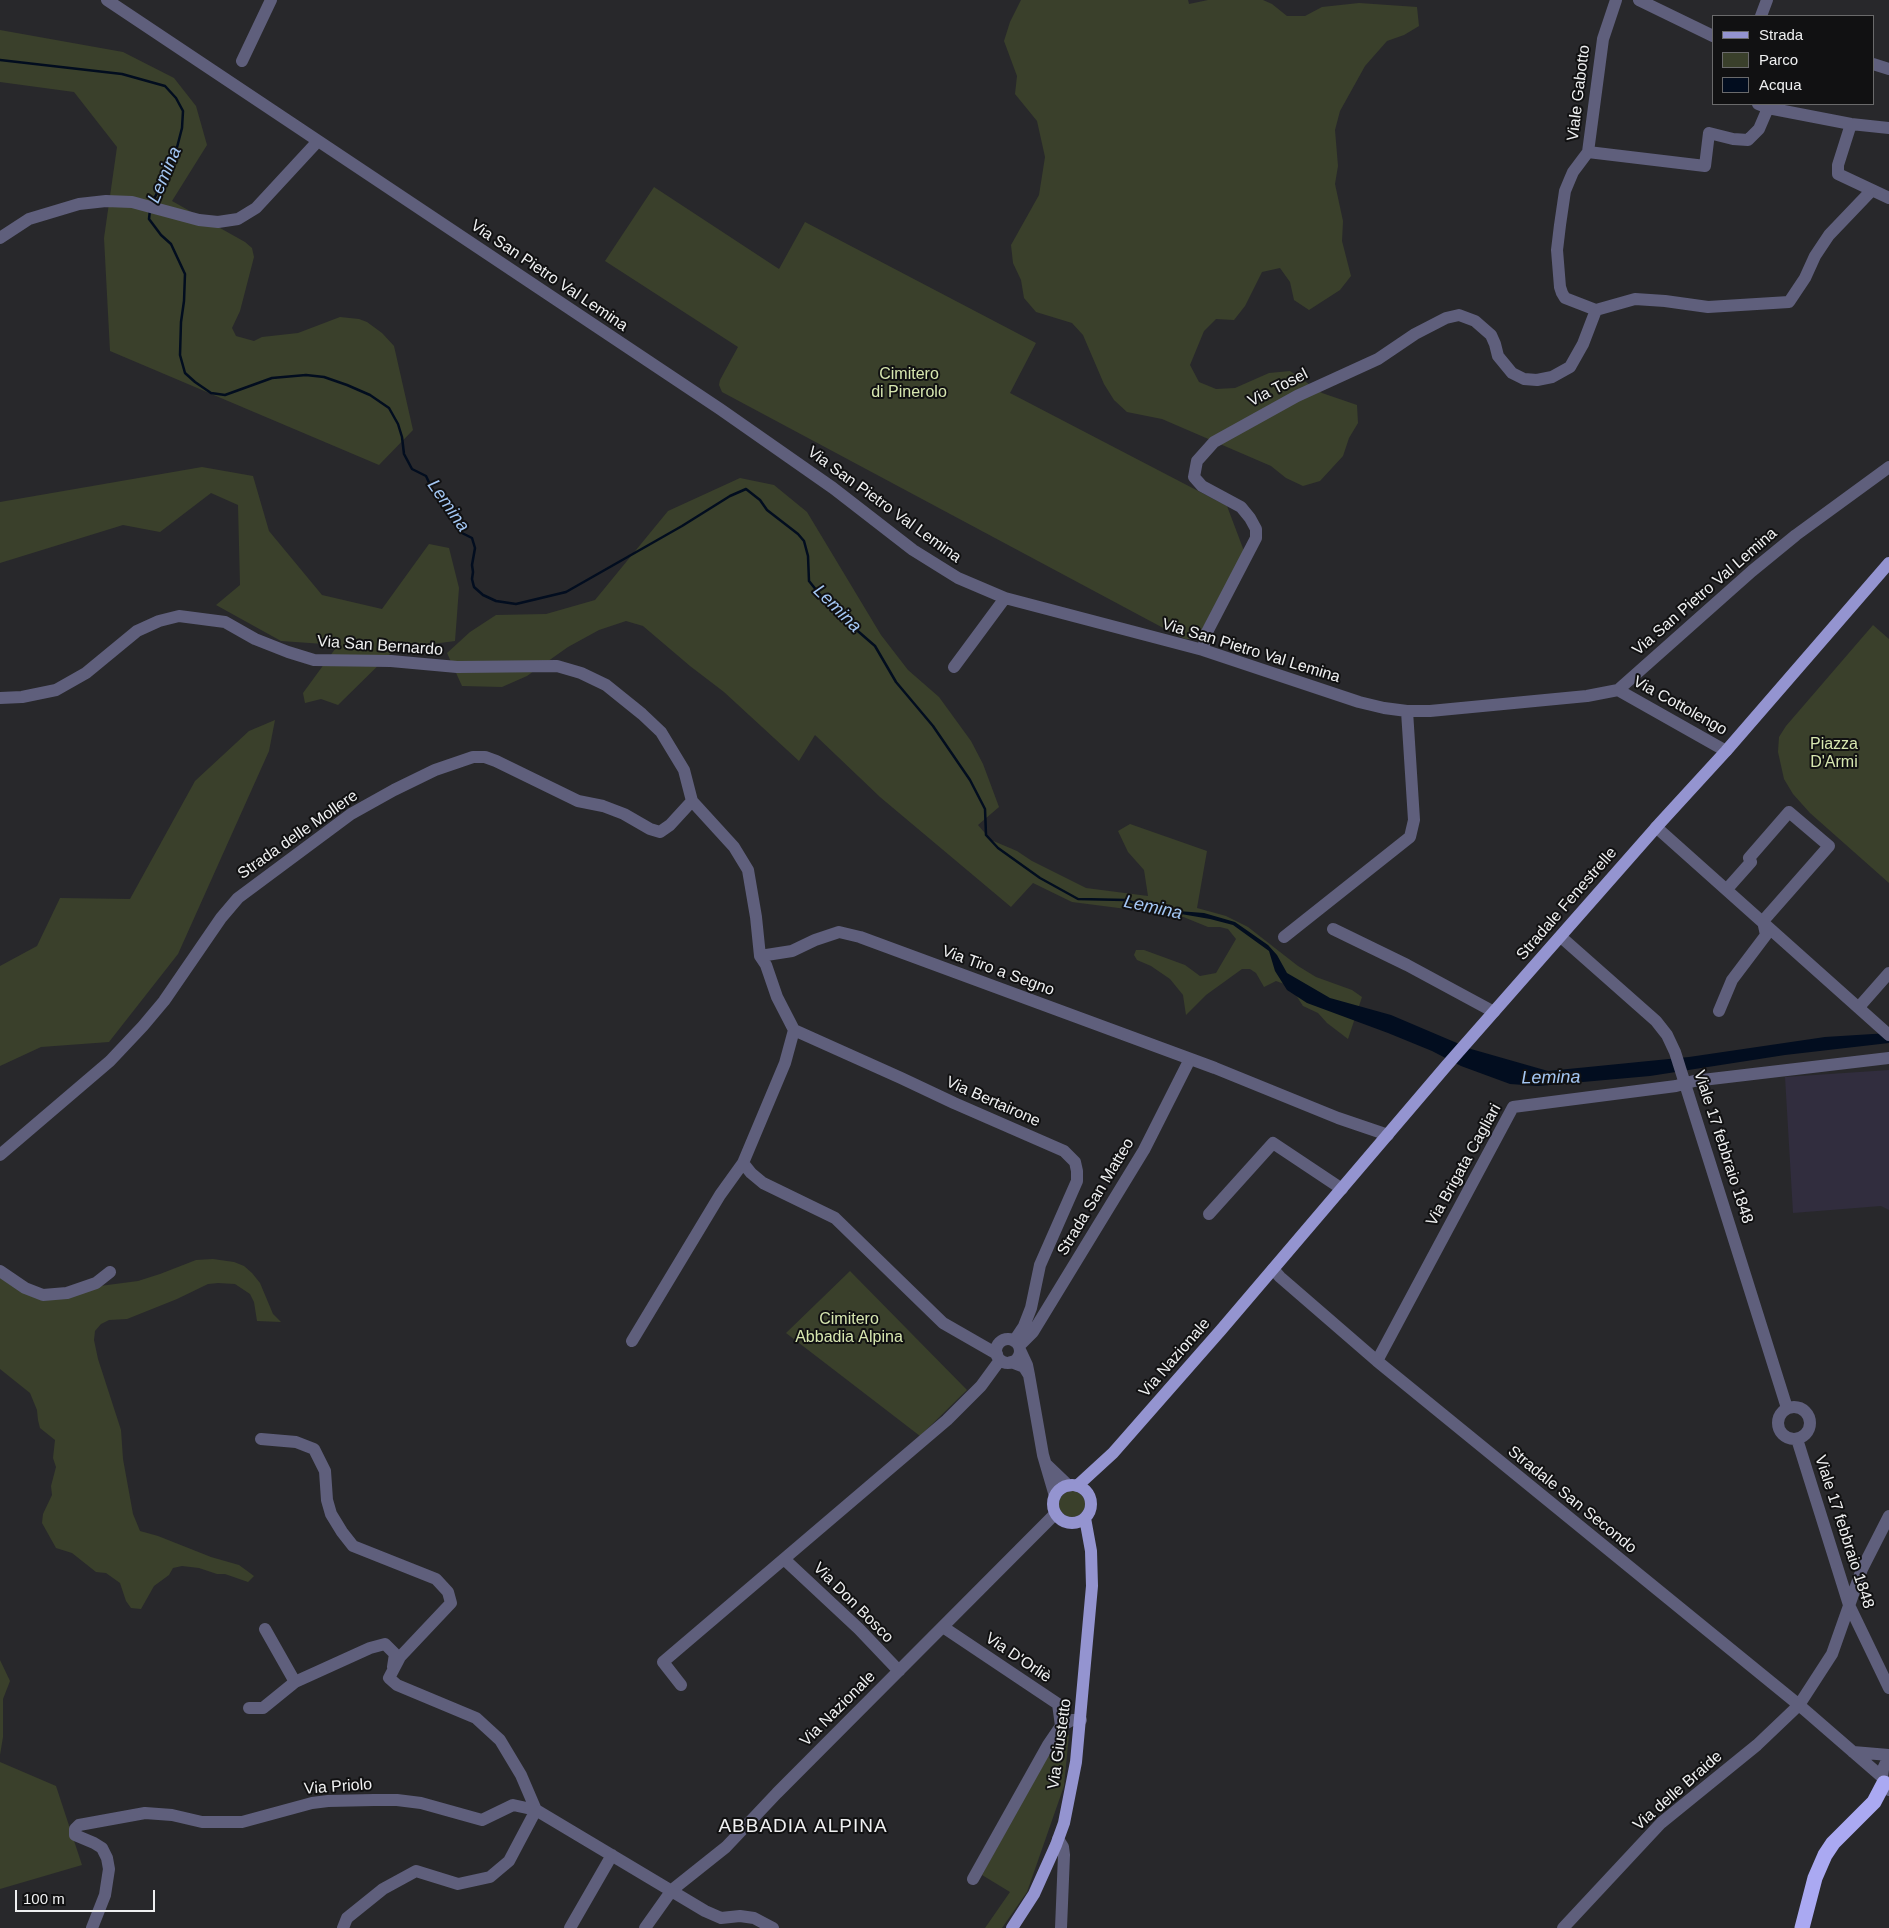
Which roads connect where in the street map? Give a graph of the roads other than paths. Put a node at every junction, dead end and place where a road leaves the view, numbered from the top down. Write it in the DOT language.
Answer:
graph roads {
  1 [pos="107,0"];
  2 [pos="271,0"];
  3 [pos="1616,0"];
  4 [pos="1640,0"];
  5 [pos="1767,0"];
  6 [pos="1761,15"];
  7 [pos="1710,37"];
  8 [pos="242,61"];
  9 [pos="1874,64"];
  10 [pos="1889,68"];
  11 [pos="1763,106"];
  12 [pos="1851,124"];
  13 [pos="1889,128"];
  14 [pos="318,141"];
  15 [pos="1588,152"];
  16 [pos="1872,190"];
  17 [pos="1889,198"];
  18 [pos="0,238"];
  19 [pos="1596,310"];
  20 [pos="1889,467"];
  21 [pos="1889,563"];
  22 [pos="1005,598"];
  23 [pos="1203,650"];
  24 [pos="954,667"];
  25 [pos="1618,690"];
  26 [pos="0,698"];
  27 [pos="1407,711"];
  28 [pos="1726,751"];
  29 [pos="692,801"];
  30 [pos="1656,827"];
  31 [pos="1727,889"];
  32 [pos="1763,921"];
  33 [pos="1333,929"];
  34 [pos="1284,937"];
  35 [pos="1560,937"];
  36 [pos="760,956"];
  37 [pos="1889,973"];
  38 [pos="1859,1007"];
  39 [pos="1719,1011"];
  40 [pos="1494,1012"];
  41 [pos="1885,1028"];
  42 [pos="794,1030"];
  43 [pos="1889,1058"];
  44 [pos="1190,1059"];
  45 [pos="1685,1080"];
  46 [pos="1388,1135"];
  47 [pos="0,1156"];
  48 [pos="742,1163"];
  49 [pos="1342,1189"];
  50 [pos="1210,1214"];
  51 [pos="1273,1269"];
  52 [pos="0,1271"];
  53 [pos="110,1272"];
  54 [pos="632,1341"];
  55 [pos="1018,1346"];
  56 [pos="1003,1359"];
  57 [pos="1376,1360"];
  58 [pos="1029,1375"];
  59 [pos="1787,1408"];
  60 [pos="261,1439"];
  61 [pos="1797,1439"];
  62 [pos="1046,1464"];
  63 [pos="1099,1467"];
  64 [pos="1073,1486"];
  65 [pos="1055,1496"];
  66 [pos="1089,1497"];
  67 [pos="1055,1514"];
  68 [pos="1889,1516"];
  69 [pos="1079,1520"];
  70 [pos="784,1559"];
  71 [pos="1849,1605"];
  72 [pos="943,1627"];
  73 [pos="265,1630"];
  74 [pos="393,1668"];
  75 [pos="899,1671"];
  76 [pos="295,1682"];
  77 [pos="681,1685"];
  78 [pos="1889,1688"];
  79 [pos="1798,1705"];
  80 [pos="249,1708"];
  81 [pos="1081,1720"];
  82 [pos="1061,1726"];
  83 [pos="1853,1752"];
  84 [pos="1889,1756"];
  85 [pos="1884,1790"];
  86 [pos="536,1810"];
  87 [pos="1058,1839"];
  88 [pos="612,1855"];
  89 [pos="974,1879"];
  90 [pos="672,1890"];
  91 [pos="1803,1926"];
  92 [pos="92,1928"];
  93 [pos="343,1928"];
  94 [pos="570,1928"];
  95 [pos="645,1928"];
  96 [pos="773,1928"];
  97 [pos="1012,1928"];
  98 [pos="1061,1928"];
  99 [pos="1563,1928"];
  1 -- 14 [label="street, Via San Pietro Val Lemina"];
  2 -- 8 [label="street"];
  3 -- 15 [label="street, Viale Gabotto"];
  4 -- 7 [label="street"];
  5 -- 6 [label="street"];
  9 -- 10 [label="street"];
  11 -- 12 [label="street"];
  11 -- 15 [label="street"];
  12 -- 13 [label="street"];
  12 -- 16 [label="street"];
  14 -- 18 [label="street"];
  14 -- 22 [label="street, Via San Pietro Val Lemina"];
  15 -- 19 [label="street, Viale Gabotto"];
  16 -- 17 [label="street"];
  16 -- 19 [label="street"];
  19 -- 23 [label="street, Via Tosel"];
  20 -- 25 [label="street, Via San Pietro Val Lemina"];
  21 -- 28 [label="main road, Stradale Fenestrelle"];
  22 -- 23 [label="street, Via San Pietro Val Lemina"];
  22 -- 24 [label="street"];
  23 -- 27 [label="street, Via San Pietro Val Lemina"];
  25 -- 27 [label="street, Via San Pietro Val Lemina"];
  25 -- 28 [label="street, Via Cottolengo"];
  26 -- 29 [label="street, Via San Bernardo"];
  27 -- 34 [label="street"];
  28 -- 30 [label="main road, Stradale Fenestrelle"];
  29 -- 36 [label="street"];
  29 -- 47 [label="street, Strada delle Mollere"];
  30 -- 31 [label="street"];
  30 -- 35 [label="main road, Stradale Fenestrelle"];
  31 -- 32 [label="street"];
  31 -- 32 [label="street"];
  32 -- 38 [label="street"];
  32 -- 39 [label="street"];
  33 -- 40 [label="street"];
  35 -- 40 [label="main road, Stradale Fenestrelle"];
  35 -- 45 [label="street, Viale 17 febbraio 1848"];
  36 -- 42 [label="street"];
  36 -- 44 [label="street, Via Tiro a Segno"];
  37 -- 38 [label="street"];
  38 -- 41 [label="street"];
  40 -- 46 [label="main road, Stradale Fenestrelle"];
  42 -- 48 [label="street"];
  42 -- 55 [label="street, Via Bertairone"];
  43 -- 45 [label="street, Via Brigata Cagliari"];
  44 -- 46 [label="street, Via Tiro a Segno"];
  44 -- 55 [label="street, Strada San Matteo"];
  45 -- 57 [label="street, Via Brigata Cagliari"];
  45 -- 59 [label="street, Viale 17 febbraio 1848"];
  46 -- 49 [label="main road, Stradale Fenestrelle"];
  48 -- 54 [label="street"];
  48 -- 56 [label="street"];
  49 -- 50 [label="street"];
  49 -- 51 [label="main road, Stradale Fenestrelle"];
  51 -- 57 [label="street, Stradale San Secondo"];
  51 -- 63 [label="main road, Via Nazionale"];
  52 -- 53 [label="street"];
  55 -- 56 [label="street"];
  55 -- 56 [label="street"];
  55 -- 58 [label="street"];
  56 -- 58 [label="street"];
  56 -- 70 [label="street"];
  57 -- 79 [label="street, Stradale San Secondo"];
  58 -- 62 [label="street"];
  59 -- 61 [label="street, Viale 17 febbraio 1848"];
  59 -- 61 [label="street, Viale 17 febbraio 1848"];
  60 -- 74 [label="street"];
  61 -- 71 [label="street, Viale 17 febbraio 1848"];
  62 -- 64 [label="street"];
  62 -- 65 [label="street"];
  63 -- 64 [label="main road, Via Nazionale"];
  63 -- 66 [label="main road, Via Nazionale"];
  64 -- 65 [label="main road, Via Nazionale"];
  64 -- 66 [label="main road"];
  65 -- 67 [label="main road"];
  66 -- 69 [label="main road, Via Nazionale"];
  67 -- 69 [label="main road"];
  67 -- 72 [label="street, Via Nazionale"];
  68 -- 71 [label="street, Via delle Braide"];
  69 -- 81 [label="main road, Via Giustetto"];
  70 -- 75 [label="street, Via Don Bosco"];
  70 -- 77 [label="street"];
  71 -- 78 [label="street, Viale 17 febbraio 1848"];
  71 -- 79 [label="street, Via delle Braide"];
  72 -- 75 [label="street, Via Nazionale"];
  72 -- 82 [label="street, Via D'Orliè"];
  73 -- 76 [label="street"];
  74 -- 76 [label="street"];
  74 -- 86 [label="street"];
  75 -- 90 [label="street, Via Nazionale"];
  76 -- 80 [label="street"];
  79 -- 83 [label="street, Stradale San Secondo"];
  79 -- 99 [label="street, Via delle Braide"];
  81 -- 82 [label="street"];
  81 -- 87 [label="main road, Via Giustetto"];
  82 -- 89 [label="street"];
  83 -- 84 [label="street"];
  83 -- 85 [label="street, Stradale San Secondo"];
  84 -- 85 [label="street"];
  85 -- 91 [label="highway"];
  86 -- 88 [label="street, Via Priolo"];
  86 -- 92 [label="street, Via Priolo"];
  86 -- 93 [label="street"];
  87 -- 97 [label="main road, Via Giustetto"];
  87 -- 98 [label="street"];
  88 -- 90 [label="street, Via Priolo"];
  88 -- 94 [label="street"];
  90 -- 95 [label="street, Via Nazionale"];
  90 -- 96 [label="street, Via Priolo"];
}
